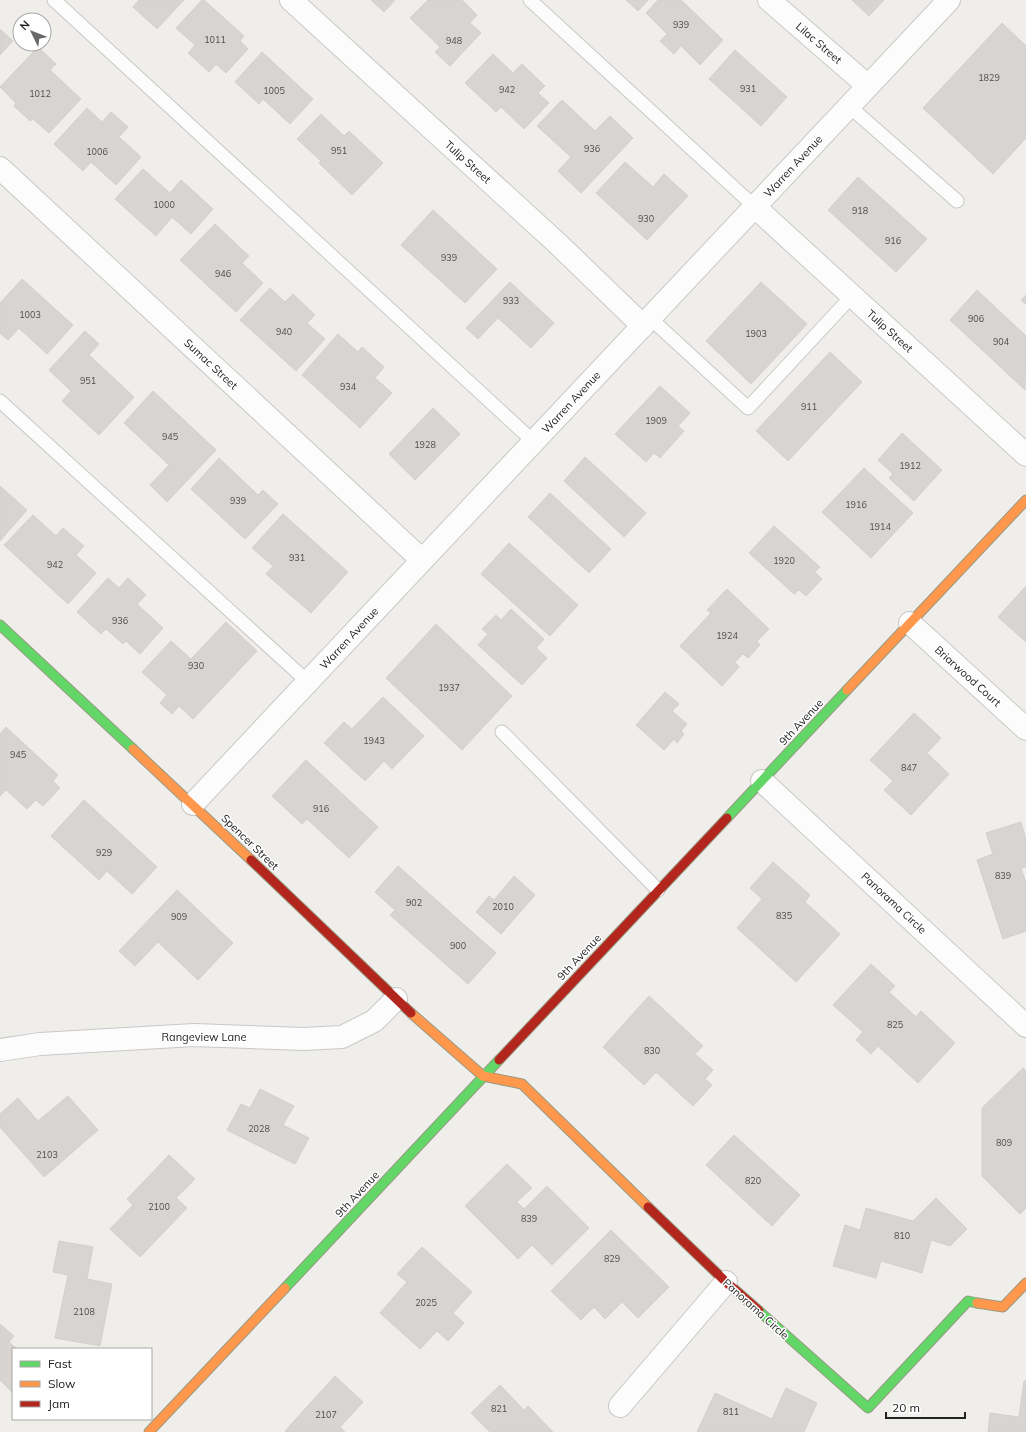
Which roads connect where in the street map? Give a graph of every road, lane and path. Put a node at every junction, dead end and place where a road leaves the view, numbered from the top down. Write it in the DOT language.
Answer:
graph roads {
  1 [pos="54,0"];
  2 [pos="291,0"];
  3 [pos="530,0"];
  4 [pos="769,0"];
  5 [pos="949,0"];
  6 [pos="868,86"];
  7 [pos="849,106"];
  8 [pos="0,168"];
  9 [pos="956,201"];
  10 [pos="755,207"];
  11 [pos="852,296"];
  12 [pos="646,322"];
  13 [pos="0,400"];
  14 [pos="534,442"];
  15 [pos="1026,455"];
  16 [pos="1026,500"];
  17 [pos="422,560"];
  18 [pos="910,623"];
  19 [pos="0,625"];
  20 [pos="308,682"];
  21 [pos="1026,729"];
  22 [pos="502,732"];
  23 [pos="762,781"];
  24 [pos="193,804"];
  25 [pos="658,890"];
  26 [pos="396,999"];
  27 [pos="1026,1026"];
  28 [pos="0,1050"];
  29 [pos="483,1076"];
  30 [pos="726,1282"];
  31 [pos="1026,1283"];
  32 [pos="620,1406"];
  33 [pos="149,1432"];
  1 -- 14 [label="lane"];
  2 -- 12 [label="street, Tulip Street"];
  3 -- 10 [label="lane"];
  4 -- 6 [label="street, Lilac Street"];
  5 -- 6 [label="street, Warren Avenue"];
  6 -- 7 [label="street, Warren Avenue"];
  7 -- 9 [label="lane"];
  7 -- 10 [label="street, Warren Avenue"];
  8 -- 17 [label="street, Sumac Street"];
  10 -- 11 [label="street, Tulip Street"];
  10 -- 12 [label="street, Warren Avenue"];
  11 -- 12 [label="lane"];
  11 -- 15 [label="street, Tulip Street"];
  12 -- 14 [label="street, Warren Avenue"];
  13 -- 20 [label="lane"];
  14 -- 17 [label="street, Warren Avenue"];
  16 -- 18 [label="street, 9th Avenue"];
  17 -- 20 [label="street, Warren Avenue"];
  18 -- 21 [label="street, Briarwood Court"];
  18 -- 23 [label="street, 9th Avenue"];
  19 -- 24 [label="street, Spencer Street"];
  20 -- 24 [label="street, Warren Avenue"];
  22 -- 25 [label="lane"];
  23 -- 25 [label="street, 9th Avenue"];
  23 -- 27 [label="street, Panorama Circle"];
  24 -- 26 [label="street, Spencer Street"];
  25 -- 29 [label="street, 9th Avenue"];
  26 -- 28 [label="street, Rangeview Lane"];
  26 -- 29 [label="street, Spencer Street"];
  29 -- 30 [label="street, Panorama Circle"];
  29 -- 33 [label="street, 9th Avenue"];
  30 -- 31 [label="street, Panorama Circle"];
  30 -- 32 [label="street"];
}
